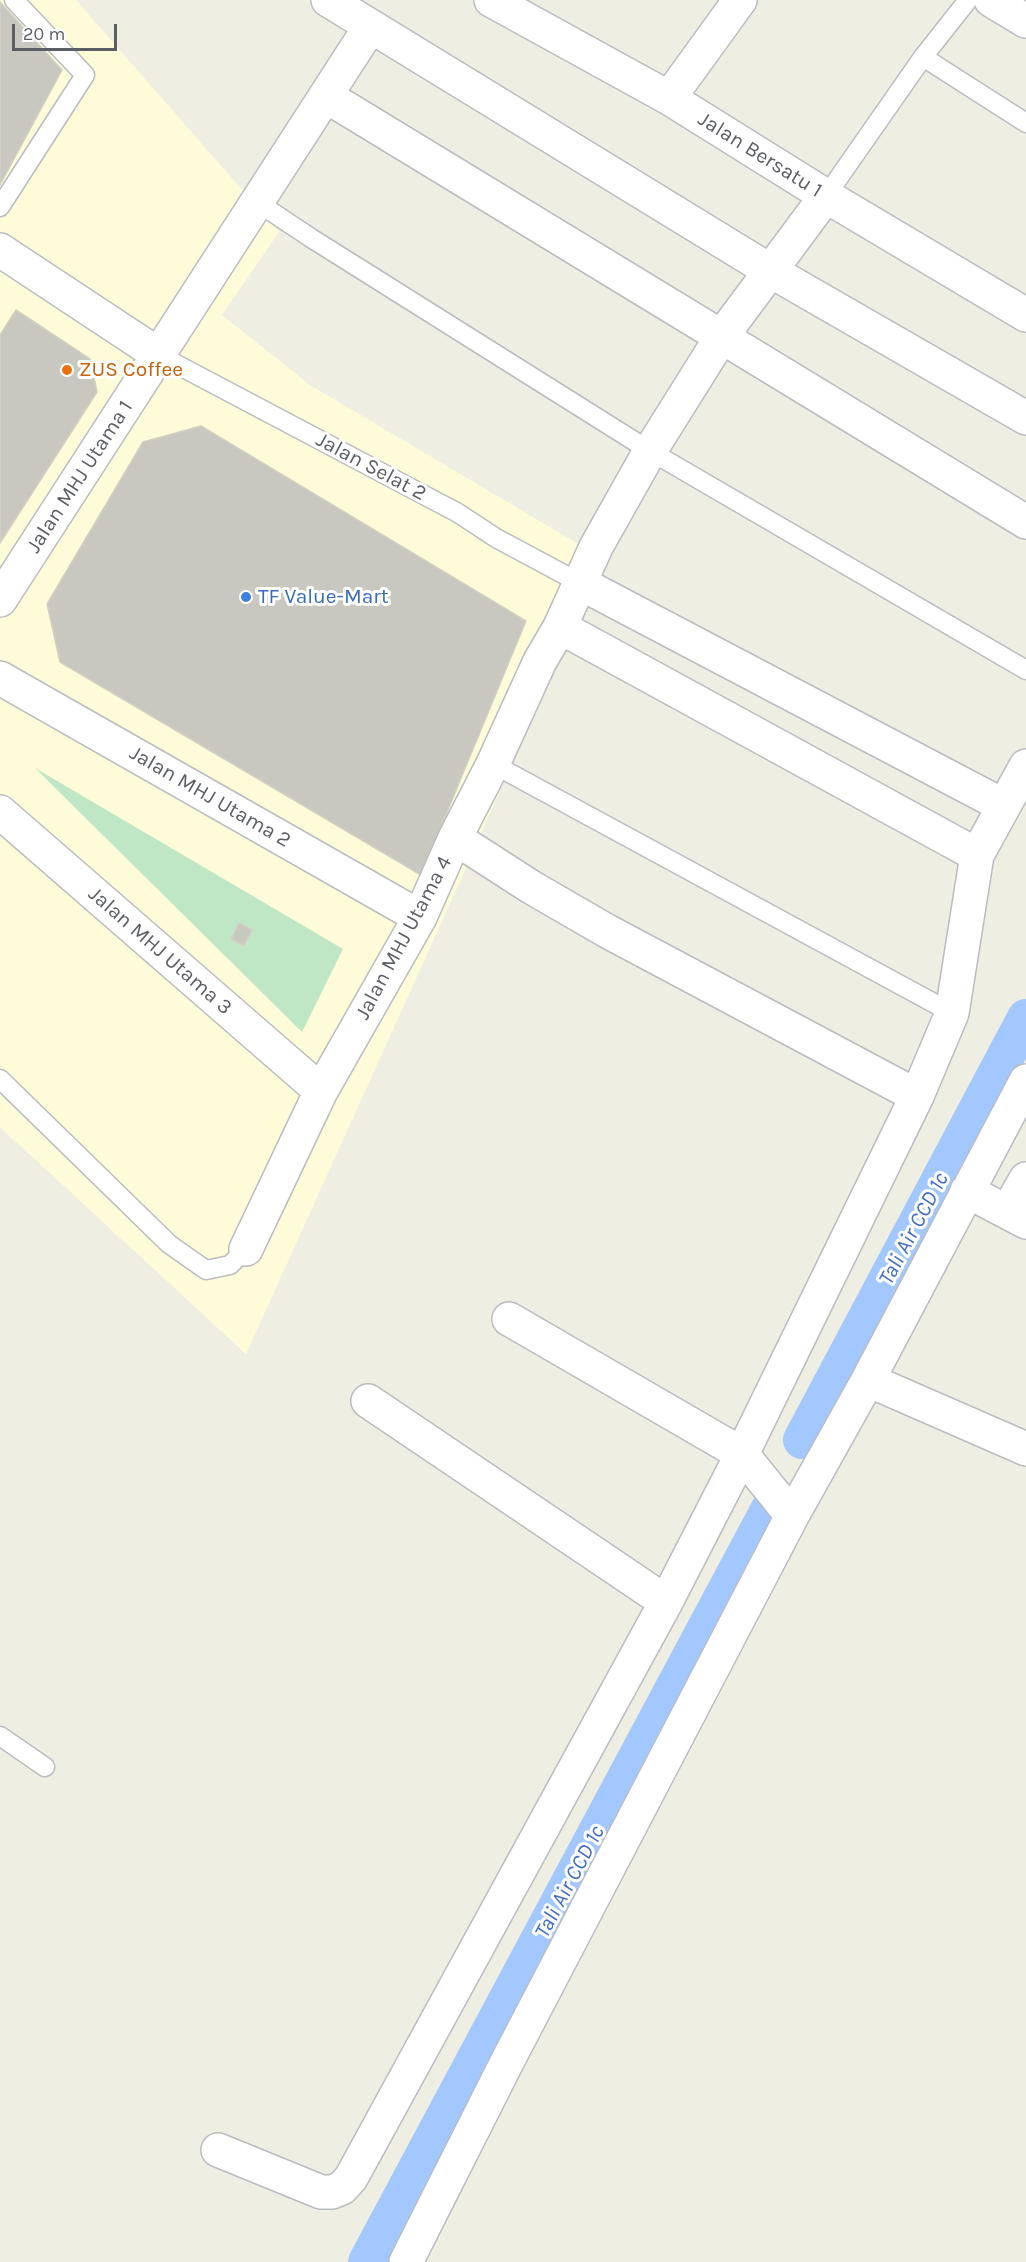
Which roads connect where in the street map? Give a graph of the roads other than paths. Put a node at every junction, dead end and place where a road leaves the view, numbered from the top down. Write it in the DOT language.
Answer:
graph roads {
  1 [pos="14,0"];
  2 [pos="328,0"];
  3 [pos="491,0"];
  4 [pos="740,0"];
  5 [pos="968,0"];
  6 [pos="991,0"];
  7 [pos="1026,21"];
  8 [pos="370,27"];
  9 [pos="923,57"];
  10 [pos="326,96"];
  11 [pos="669,98"];
  12 [pos="1026,123"];
  13 [pos="826,196"];
  14 [pos="257,202"];
  15 [pos="0,207"];
  16 [pos="0,250"];
  17 [pos="769,270"];
  18 [pos="1026,315"];
  19 [pos="722,336"];
  20 [pos="159,355"];
  21 [pos="1026,418"];
  22 [pos="650,451"];
  23 [pos="1026,522"];
  24 [pos="580,582"];
  25 [pos="2,591"];
  26 [pos="560,627"];
  27 [pos="1026,670"];
  28 [pos="0,678"];
  29 [pos="493,764"];
  30 [pos="1026,766"];
  31 [pos="1004,806"];
  32 [pos="0,812"];
  33 [pos="455,838"];
  34 [pos="977,855"];
  35 [pos="420,917"];
  36 [pos="952,1013"];
  37 [pos="0,1079"];
  38 [pos="1026,1081"];
  39 [pos="321,1091"];
  40 [pos="917,1096"];
  41 [pos="1026,1179"];
  42 [pos="967,1191"];
  43 [pos="1017,1217"];
  44 [pos="246,1249"];
  45 [pos="509,1319"];
  46 [pos="868,1380"];
  47 [pos="368,1401"];
  48 [pos="1026,1449"];
  49 [pos="742,1454"];
  50 [pos="792,1516"];
  51 [pos="666,1602"];
  52 [pos="0,1736"];
  53 [pos="45,1767"];
  54 [pos="218,2150"];
  55 [pos="406,2262"];
  1 -- 15 [label="lane"];
  2 -- 8 [label="street"];
  3 -- 11 [label="street, Jalan Bersatu 1"];
  4 -- 11 [label="street"];
  5 -- 9 [label="lane"];
  6 -- 7 [label="street"];
  8 -- 10 [label="street, Jalan MHJ Utama 1"];
  8 -- 17 [label="street"];
  9 -- 12 [label="lane"];
  9 -- 13 [label="lane"];
  10 -- 14 [label="street, Jalan MHJ Utama 1"];
  10 -- 19 [label="street"];
  11 -- 13 [label="street, Jalan Bersatu 1"];
  13 -- 17 [label="street, Jalan MHJ Utama 4"];
  13 -- 18 [label="street, Jalan Bersatu 1"];
  14 -- 20 [label="street, Jalan MHJ Utama 1"];
  14 -- 22 [label="lane"];
  16 -- 20 [label="street"];
  17 -- 19 [label="street, Jalan MHJ Utama 4"];
  17 -- 21 [label="street"];
  19 -- 22 [label="street, Jalan MHJ Utama 4"];
  19 -- 23 [label="street"];
  20 -- 24 [label="lane, Jalan Selat 2"];
  20 -- 25 [label="street, Jalan MHJ Utama 1"];
  22 -- 24 [label="street, Jalan MHJ Utama 4"];
  22 -- 27 [label="lane"];
  24 -- 26 [label="street, Jalan MHJ Utama 4"];
  24 -- 31 [label="street"];
  26 -- 29 [label="street, Jalan MHJ Utama 4"];
  26 -- 34 [label="street"];
  28 -- 35 [label="street, Jalan MHJ Utama 2"];
  29 -- 33 [label="street, Jalan MHJ Utama 4"];
  29 -- 36 [label="lane"];
  30 -- 31 [label="street"];
  31 -- 34 [label="street"];
  32 -- 39 [label="street, Jalan MHJ Utama 3"];
  33 -- 35 [label="street, Jalan MHJ Utama 4"];
  33 -- 40 [label="street"];
  34 -- 36 [label="street"];
  35 -- 39 [label="street, Jalan MHJ Utama 4"];
  36 -- 40 [label="street"];
  37 -- 44 [label="lane"];
  38 -- 42 [label="street"];
  39 -- 44 [label="street, Jalan MHJ Utama 4"];
  40 -- 49 [label="street"];
  41 -- 43 [label="street"];
  42 -- 43 [label="street"];
  42 -- 46 [label="street"];
  45 -- 49 [label="street"];
  46 -- 48 [label="street"];
  46 -- 50 [label="street"];
  47 -- 51 [label="street"];
  49 -- 50 [label="street"];
  49 -- 51 [label="street"];
  50 -- 55 [label="street"];
  51 -- 54 [label="street"];
  52 -- 53 [label="lane"];
}
